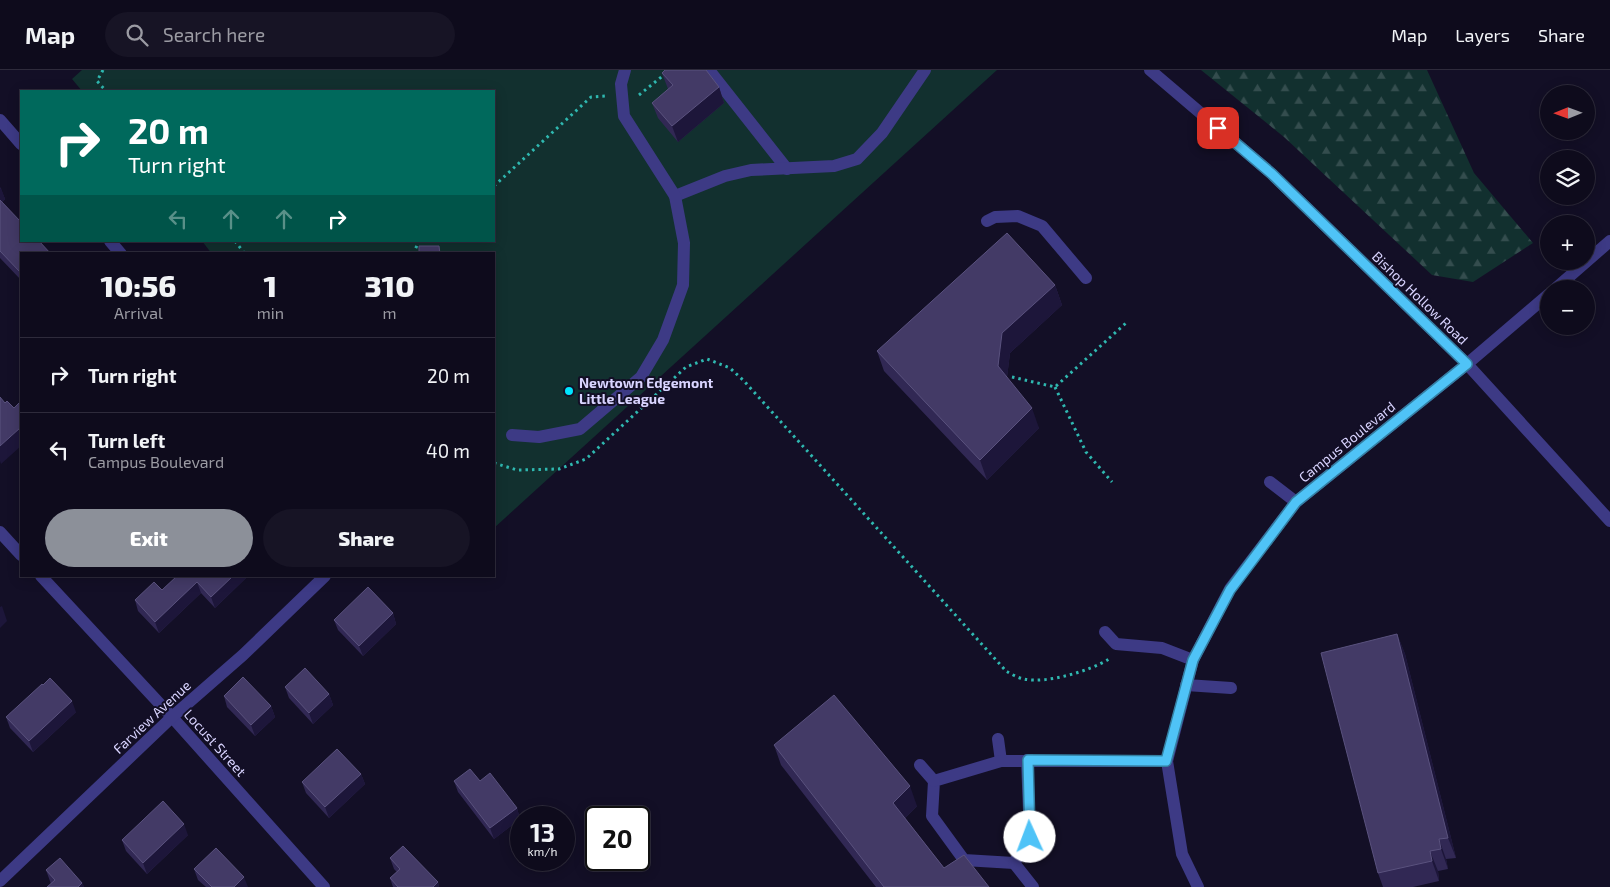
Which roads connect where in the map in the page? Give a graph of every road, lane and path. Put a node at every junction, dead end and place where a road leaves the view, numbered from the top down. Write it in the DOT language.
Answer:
graph roads {
  1 [pos="103,70"];
  2 [pos="626,70"];
  3 [pos="670,70"];
  4 [pos="708,70"];
  5 [pos="925,70"];
  6 [pos="1150,70"];
  7 [pos="105,90"];
  8 [pos="622,95"];
  9 [pos="0,120"];
  10 [pos="20,143"];
  11 [pos="788,169"];
  12 [pos="495,185"];
  13 [pos="675,196"];
  14 [pos="987,221"];
  15 [pos="1610,241"];
  16 [pos="111,242"];
  17 [pos="236,242"];
  18 [pos="119,252"];
  19 [pos="244,252"];
  20 [pos="1086,278"];
  21 [pos="1564,280"];
  22 [pos="1540,302"];
  23 [pos="1126,323"];
  24 [pos="1467,364"];
  25 [pos="1012,377"];
  26 [pos="1055,387"];
  27 [pos="512,435"];
  28 [pos="495,463"];
  29 [pos="1112,482"];
  30 [pos="1270,482"];
  31 [pos="1296,502"];
  32 [pos="1610,521"];
  33 [pos="0,532"];
  34 [pos="20,554"];
  35 [pos="42,577"];
  36 [pos="325,577"];
  37 [pos="1105,632"];
  38 [pos="1116,644"];
  39 [pos="1193,660"];
  40 [pos="1186,685"];
  41 [pos="1232,688"];
  42 [pos="172,717"];
  43 [pos="998,739"];
  44 [pos="1028,760"];
  45 [pos="1001,761"];
  46 [pos="1166,761"];
  47 [pos="920,766"];
  48 [pos="934,781"];
  49 [pos="1014,863"];
  50 [pos="0,881"];
  51 [pos="324,887"];
  52 [pos="1033,887"];
  53 [pos="1198,887"];
  1 -- 7 [label="path"];
  2 -- 8 [label="street"];
  3 -- 8 [label="path"];
  4 -- 11 [label="street"];
  5 -- 11 [label="street"];
  6 -- 24 [label="street, Bishop Hollow Road"];
  8 -- 12 [label="path"];
  8 -- 13 [label="street"];
  9 -- 10 [label="street"];
  11 -- 13 [label="street"];
  13 -- 27 [label="street"];
  14 -- 20 [label="street"];
  15 -- 21 [label="street"];
  16 -- 18 [label="street"];
  17 -- 19 [label="path"];
  22 -- 24 [label="street, Campus Boulevard"];
  23 -- 26 [label="path"];
  24 -- 31 [label="street, Campus Boulevard"];
  24 -- 32 [label="street, Bishop Hollow Road"];
  25 -- 26 [label="path"];
  26 -- 29 [label="path"];
  28 -- 38 [label="path"];
  30 -- 31 [label="street"];
  31 -- 39 [label="street, Campus Boulevard"];
  33 -- 34 [label="street"];
  35 -- 42 [label="street, Locust Street"];
  36 -- 42 [label="street, Farview Avenue"];
  37 -- 38 [label="street"];
  38 -- 39 [label="street"];
  39 -- 40 [label="street, Campus Boulevard"];
  40 -- 41 [label="street"];
  40 -- 46 [label="street, Campus Boulevard"];
  42 -- 50 [label="street, Farview Avenue"];
  42 -- 51 [label="street, Locust Street"];
  43 -- 45 [label="street"];
  44 -- 45 [label="street"];
  44 -- 46 [label="street"];
  44 -- 49 [label="street"];
  45 -- 48 [label="street"];
  46 -- 53 [label="street, Campus Boulevard"];
  47 -- 48 [label="street"];
  48 -- 49 [label="street"];
  49 -- 52 [label="street"];
}
